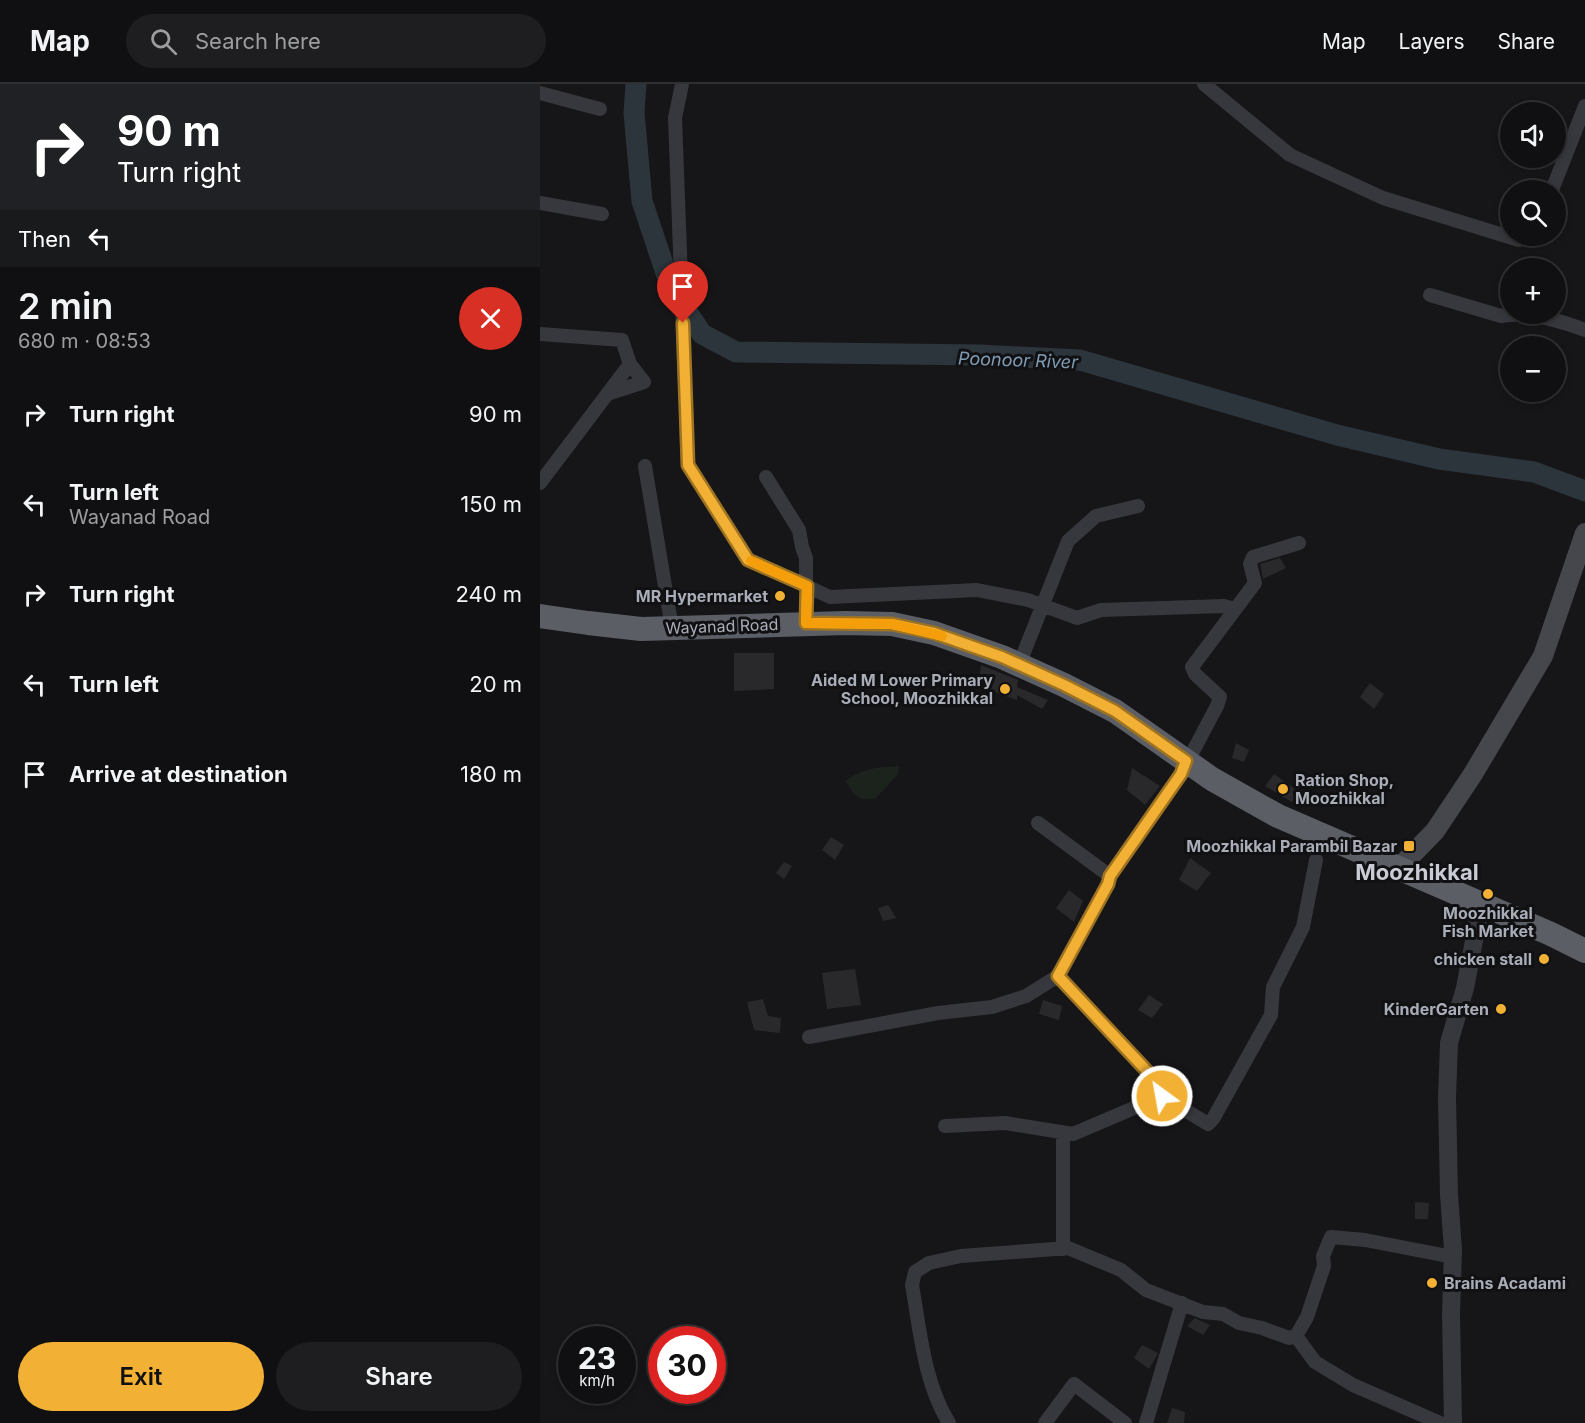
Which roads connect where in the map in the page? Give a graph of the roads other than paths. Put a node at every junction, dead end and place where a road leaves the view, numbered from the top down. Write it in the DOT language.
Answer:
graph roads {
  1 [pos="682,84"];
  2 [pos="1204,84"];
  3 [pos="540,93"];
  4 [pos="1585,106"];
  5 [pos="600,109"];
  6 [pos="1556,180"];
  7 [pos="540,203"];
  8 [pos="602,214"];
  9 [pos="1500,234"];
  10 [pos="1430,295"];
  11 [pos="1585,330"];
  12 [pos="540,334"];
  13 [pos="630,364"];
  14 [pos="607,394"];
  15 [pos="645,466"];
  16 [pos="766,477"];
  17 [pos="540,483"];
  18 [pos="1138,506"];
  19 [pos="1585,533"];
  20 [pos="1299,543"];
  21 [pos="807,586"];
  22 [pos="1044,606"];
  23 [pos="1234,609"];
  24 [pos="540,616"];
  25 [pos="806,623"];
  26 [pos="672,628"];
  27 [pos="1019,665"];
  28 [pos="1186,761"];
  29 [pos="1038,823"];
  30 [pos="1316,860"];
  31 [pos="1398,869"];
  32 [pos="1110,876"];
  33 [pos="1481,904"];
  34 [pos="1585,951"];
  35 [pos="1058,976"];
  36 [pos="809,1037"];
  37 [pos="1162,1096"];
  38 [pos="945,1126"];
  39 [pos="1063,1133"];
  40 [pos="1063,1249"];
  41 [pos="1453,1257"];
  42 [pos="1182,1303"];
  43 [pos="1296,1336"];
  44 [pos="949,1423"];
  45 [pos="1045,1423"];
  46 [pos="1125,1423"];
  47 [pos="1146,1423"];
  48 [pos="1440,1423"];
  49 [pos="1453,1423"];
  1 -- 21 [label="street"];
  2 -- 9 [label="street"];
  3 -- 5 [label="street"];
  4 -- 6 [label="street"];
  7 -- 8 [label="street"];
  10 -- 11 [label="street"];
  12 -- 13 [label="street"];
  13 -- 14 [label="street"];
  13 -- 14 [label="street"];
  14 -- 17 [label="street"];
  15 -- 26 [label="street"];
  16 -- 21 [label="street"];
  18 -- 22 [label="street"];
  19 -- 31 [label="main road"];
  20 -- 23 [label="street"];
  21 -- 22 [label="street"];
  21 -- 25 [label="street"];
  22 -- 23 [label="street"];
  22 -- 27 [label="street"];
  23 -- 28 [label="street"];
  24 -- 26 [label="highway, Wayanad Road"];
  25 -- 26 [label="highway, Wayanad Road"];
  25 -- 27 [label="highway, Wayanad Road"];
  27 -- 28 [label="highway, Wayanad Road"];
  28 -- 31 [label="highway, Wayanad Road"];
  28 -- 32 [label="street"];
  29 -- 32 [label="street"];
  30 -- 37 [label="street"];
  31 -- 33 [label="highway, Wayanad Road"];
  32 -- 35 [label="street"];
  33 -- 34 [label="highway, Wayanad Road"];
  33 -- 41 [label="street"];
  35 -- 36 [label="street"];
  35 -- 37 [label="street"];
  37 -- 39 [label="street"];
  38 -- 39 [label="street"];
  39 -- 40 [label="street"];
  40 -- 42 [label="street"];
  40 -- 44 [label="street"];
  41 -- 43 [label="street"];
  41 -- 49 [label="street"];
  42 -- 43 [label="street"];
  42 -- 47 [label="street"];
  43 -- 48 [label="street"];
  45 -- 46 [label="street"];
}
